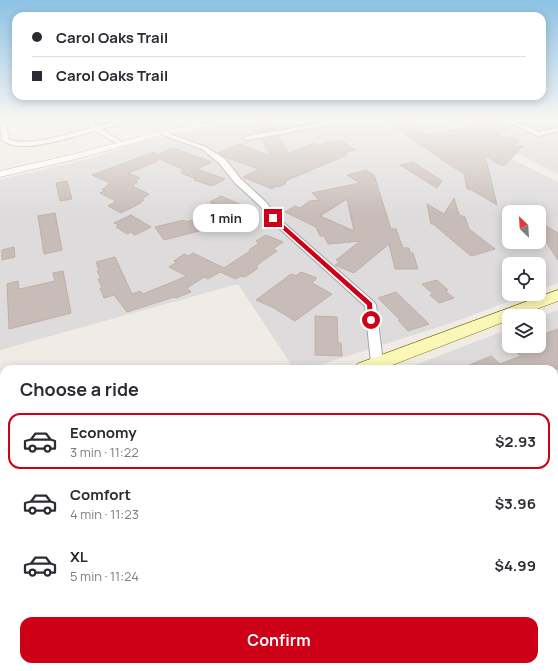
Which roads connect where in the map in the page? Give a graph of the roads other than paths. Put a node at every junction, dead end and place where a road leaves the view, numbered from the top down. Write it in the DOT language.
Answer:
graph roads {
  1 [pos="94,151"];
  2 [pos="209,151"];
  3 [pos="0,174"];
  4 [pos="558,295"];
  5 [pos="370,365"];
  6 [pos="373,365"];
  1 -- 3 [label="street"];
  2 -- 5 [label="street"];
  4 -- 6 [label="main road"];
}
